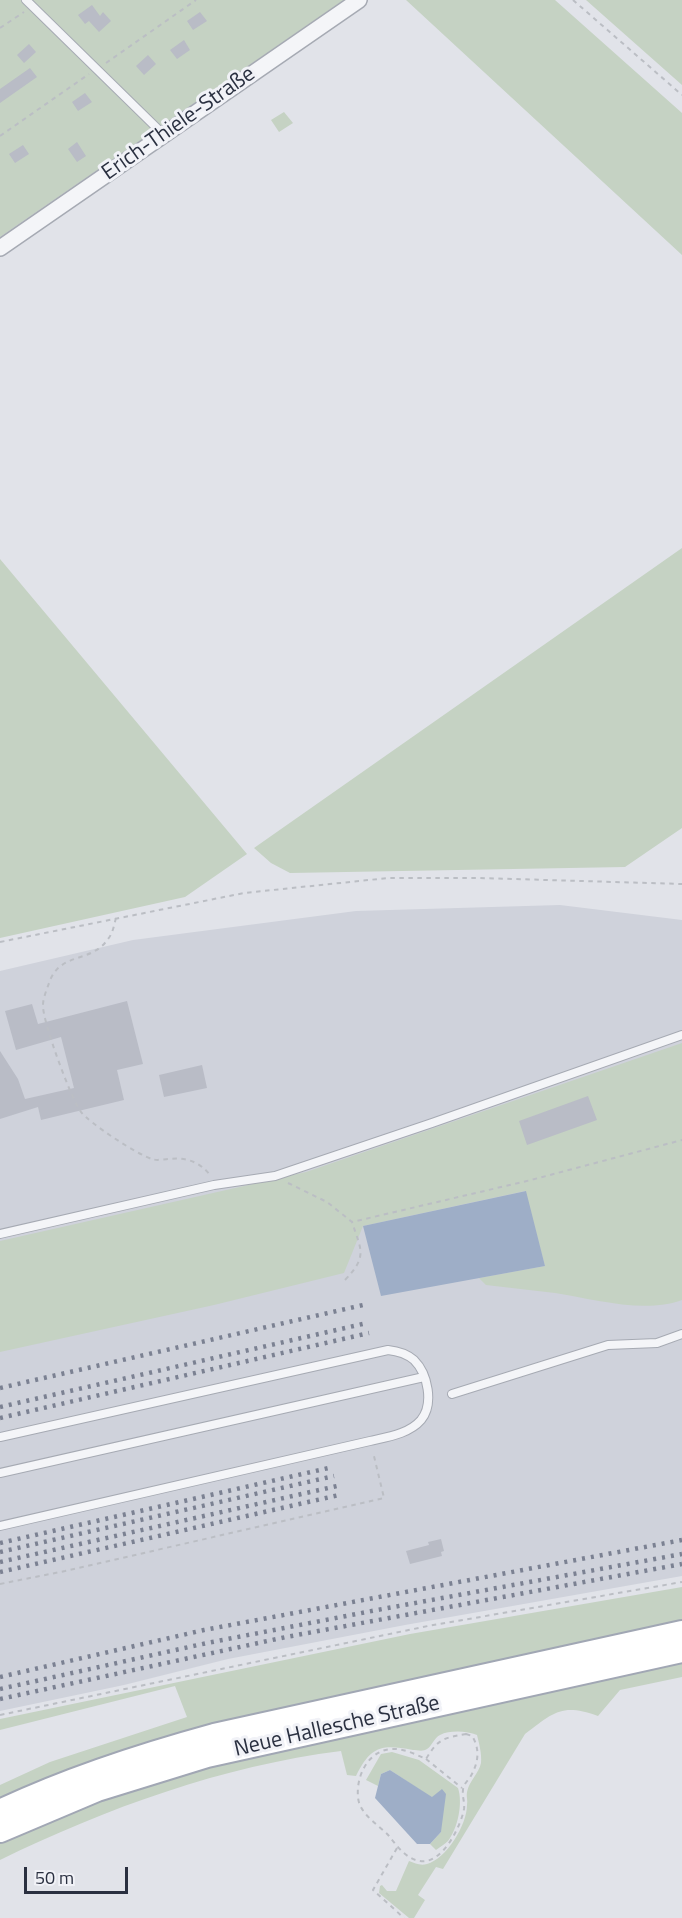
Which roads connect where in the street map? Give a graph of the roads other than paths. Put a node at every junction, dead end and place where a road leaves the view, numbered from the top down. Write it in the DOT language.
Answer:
graph roads {
  1 [pos="359,0"];
  2 [pos="29,3"];
  3 [pos="164,135"];
  4 [pos="0,248"];
  5 [pos="682,1035"];
  6 [pos="0,1234"];
  7 [pos="682,1334"];
  8 [pos="424,1377"];
  9 [pos="452,1394"];
  10 [pos="0,1437"];
  11 [pos="0,1473"];
  12 [pos="0,1526"];
  13 [pos="682,1632"];
  14 [pos="682,1651"];
  15 [pos="0,1811"];
  16 [pos="0,1832"];
  1 -- 3 [label="street, Erich-Thiele-Straße"];
  2 -- 3 [label="lane"];
  3 -- 4 [label="street, Erich-Thiele-Straße"];
  5 -- 6 [label="lane"];
  7 -- 9 [label="lane"];
  8 -- 10 [label="lane"];
  8 -- 11 [label="lane"];
  8 -- 12 [label="lane"];
  13 -- 15 [label="main road, Neue Hallesche Straße"];
  14 -- 16 [label="main road, Neue Hallesche Straße"];
}
